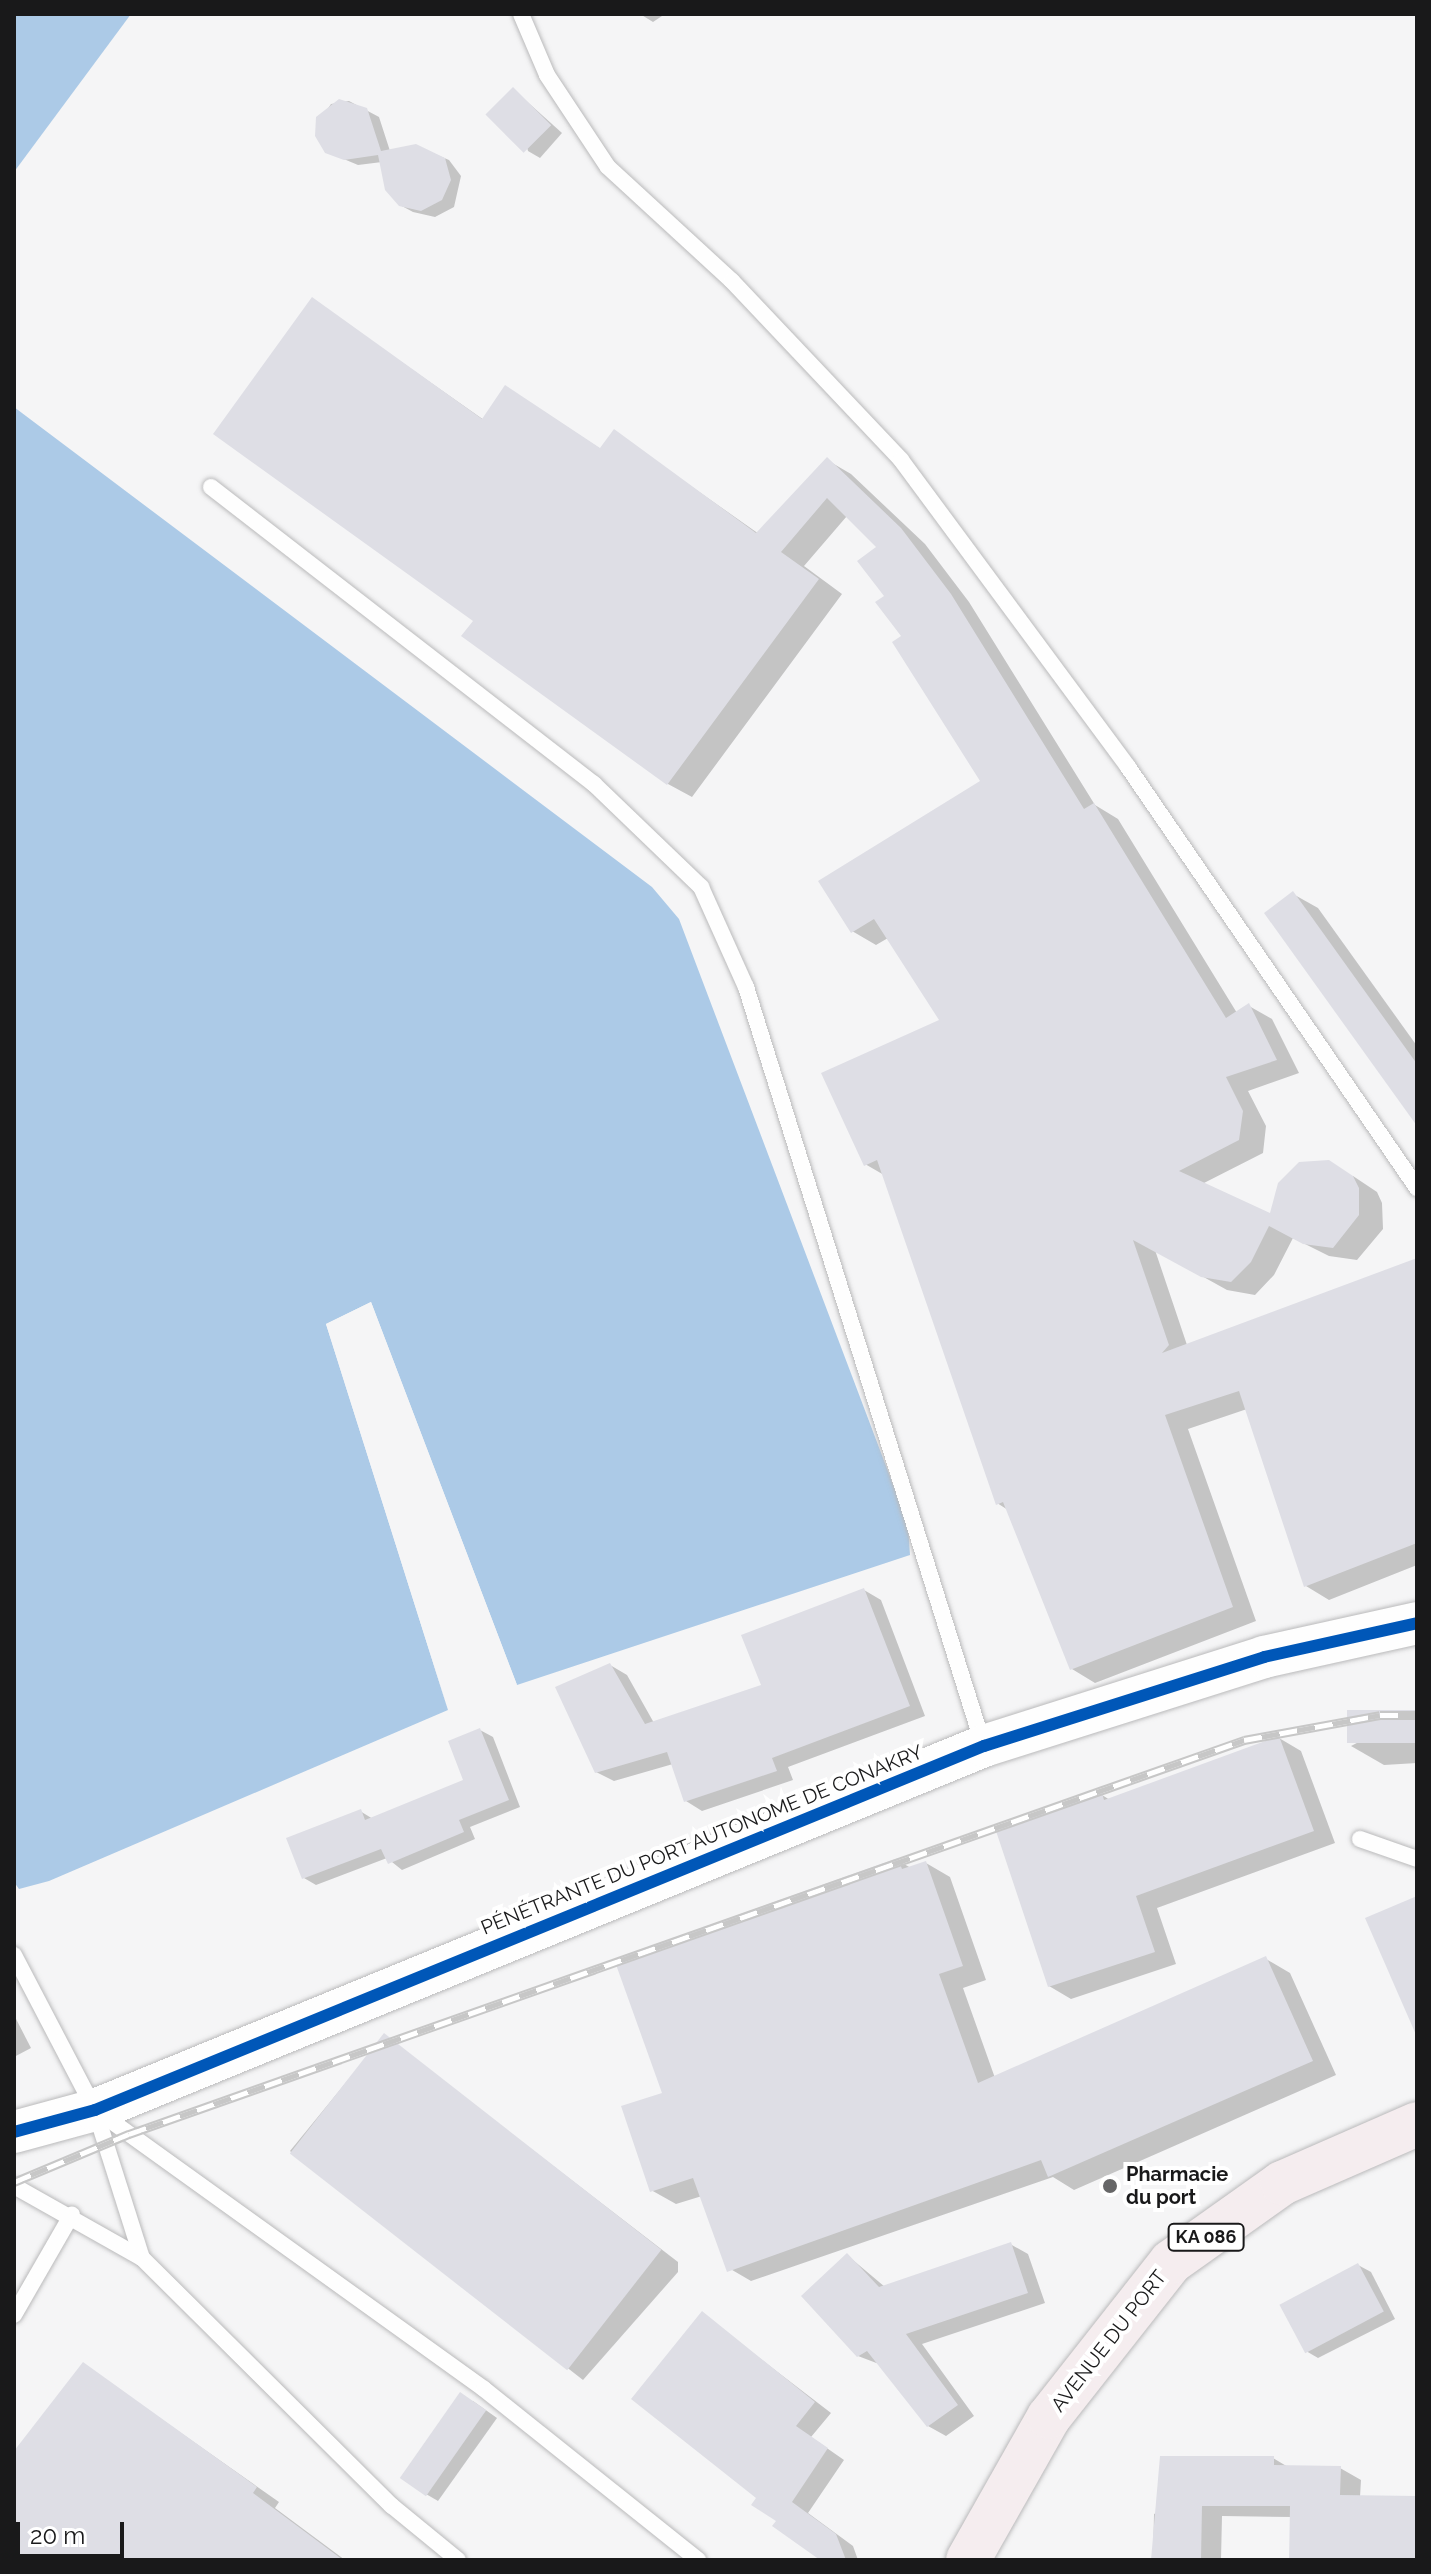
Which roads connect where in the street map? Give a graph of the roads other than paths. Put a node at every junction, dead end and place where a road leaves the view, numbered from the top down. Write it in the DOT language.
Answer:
graph roads {
  1 [pos="521,14"];
  2 [pos="211,487"];
  3 [pos="1417,1188"];
  4 [pos="1417,1623"];
  5 [pos="984,1746"];
  6 [pos="1360,1839"];
  7 [pos="1417,1859"];
  8 [pos="14,1955"];
  9 [pos="95,2110"];
  10 [pos="1417,2124"];
  11 [pos="14,2132"];
  12 [pos="14,2186"];
  13 [pos="72,2214"];
  14 [pos="142,2258"];
  15 [pos="14,2315"];
  16 [pos="1049,2417"];
  17 [pos="458,2560"];
  18 [pos="698,2560"];
  19 [pos="968,2560"];
  20 [pos="999,2560"];
  1 -- 3 [label="lane"];
  2 -- 5 [label="lane"];
  4 -- 5 [label="street, PÉNÉTRANTE DU PORT AUTONOME DE CONAKRY"];
  5 -- 9 [label="street, PÉNÉTRANTE DU PORT AUTONOME DE CONAKRY"];
  6 -- 7 [label="lane"];
  8 -- 9 [label="lane"];
  9 -- 11 [label="street, PÉNÉTRANTE DU PORT AUTONOME DE CONAKRY"];
  9 -- 14 [label="lane"];
  9 -- 18 [label="lane"];
  10 -- 16 [label="main road, AVENUE DU PORT / KA 086"];
  12 -- 13 [label="lane"];
  13 -- 14 [label="lane"];
  13 -- 15 [label="lane"];
  14 -- 17 [label="lane"];
  16 -- 19 [label="main road, AVENUE DU PORT / KA 086"];
  16 -- 20 [label="main road, AVENUE DU PORT / KA 086"];
}
